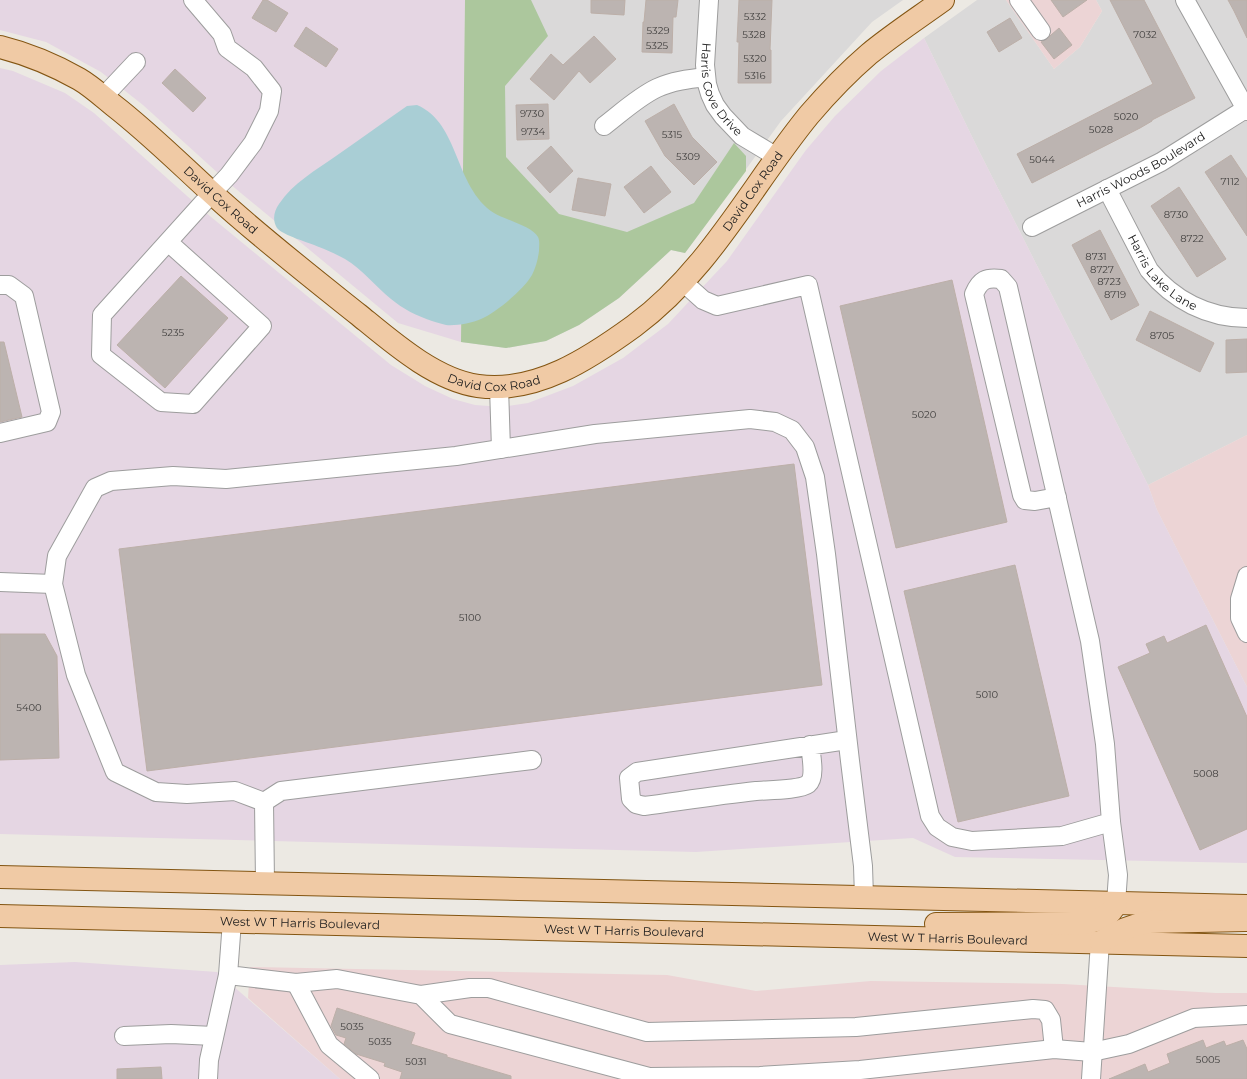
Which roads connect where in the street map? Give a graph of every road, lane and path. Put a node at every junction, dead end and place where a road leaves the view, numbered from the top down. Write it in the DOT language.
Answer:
graph roads {
  1 [pos="193,0"];
  2 [pos="709,0"];
  3 [pos="942,0"];
  4 [pos="1019,0"];
  5 [pos="1185,0"];
  6 [pos="1041,31"];
  7 [pos="0,47"];
  8 [pos="136,62"];
  9 [pos="706,77"];
  10 [pos="103,97"];
  11 [pos="1247,109"];
  12 [pos="604,126"];
  13 [pos="777,157"];
  14 [pos="1107,189"];
  15 [pos="212,193"];
  16 [pos="1032,227"];
  17 [pos="168,242"];
  18 [pos="683,282"];
  19 [pos="0,285"];
  20 [pos="1247,318"];
  21 [pos="499,387"];
  22 [pos="0,433"];
  23 [pos="501,449"];
  24 [pos="1056,497"];
  25 [pos="1247,576"];
  26 [pos="0,582"];
  27 [pos="53,584"];
  28 [pos="1245,622"];
  29 [pos="847,740"];
  30 [pos="810,745"];
  31 [pos="532,760"];
  32 [pos="264,802"];
  33 [pos="1111,822"];
  34 [pos="0,877"];
  35 [pos="265,883"];
  36 [pos="864,897"];
  37 [pos="1116,903"];
  38 [pos="1247,906"];
  39 [pos="0,916"];
  40 [pos="1247,920"];
  41 [pos="232,921"];
  42 [pos="816,936"];
  43 [pos="1100,942"];
  44 [pos="1247,946"];
  45 [pos="228,975"];
  46 [pos="296,983"];
  47 [pos="421,995"];
  48 [pos="1247,1016"];
  49 [pos="124,1036"];
  50 [pos="214,1036"];
  51 [pos="1054,1049"];
  52 [pos="1092,1052"];
  53 [pos="208,1079"];
  54 [pos="370,1079"];
  55 [pos="1091,1079"];
  1 -- 15 [label="street"];
  2 -- 9 [label="street, Harris Cove Drive"];
  3 -- 13 [label="main road, David Cox Road"];
  4 -- 6 [label="street"];
  5 -- 11 [label="street"];
  7 -- 10 [label="main road, David Cox Road"];
  8 -- 10 [label="street"];
  9 -- 12 [label="street"];
  9 -- 13 [label="street, Harris Cove Drive"];
  10 -- 15 [label="main road, David Cox Road"];
  11 -- 14 [label="street, Harris Woods Boulevard"];
  13 -- 18 [label="main road, David Cox Road"];
  14 -- 16 [label="street, Harris Woods Boulevard"];
  14 -- 20 [label="street, Harris Lake Lane"];
  15 -- 17 [label="street"];
  15 -- 21 [label="main road, David Cox Road"];
  17 -- 17 [label="street"];
  18 -- 21 [label="main road, David Cox Road"];
  18 -- 33 [label="street"];
  19 -- 22 [label="street"];
  21 -- 23 [label="street"];
  23 -- 27 [label="street"];
  23 -- 29 [label="street"];
  24 -- 24 [label="street"];
  24 -- 33 [label="street"];
  25 -- 28 [label="street"];
  26 -- 27 [label="street"];
  27 -- 32 [label="street"];
  29 -- 30 [label="street"];
  29 -- 36 [label="street"];
  30 -- 30 [label="street"];
  31 -- 32 [label="street"];
  32 -- 35 [label="street"];
  33 -- 37 [label="street"];
  34 -- 35 [label="main road"];
  35 -- 36 [label="main road"];
  36 -- 37 [label="main road"];
  37 -- 38 [label="main road"];
  37 -- 42 [label="main road"];
  39 -- 41 [label="main road, West W T Harris Boulevard"];
  40 -- 43 [label="main road"];
  41 -- 42 [label="main road, West W T Harris Boulevard"];
  41 -- 45 [label="street"];
  42 -- 43 [label="main road, West W T Harris Boulevard"];
  43 -- 44 [label="main road, West W T Harris Boulevard"];
  43 -- 52 [label="street"];
  45 -- 46 [label="street"];
  45 -- 50 [label="street"];
  46 -- 47 [label="street"];
  46 -- 54 [label="street"];
  47 -- 51 [label="street"];
  47 -- 51 [label="street"];
  48 -- 52 [label="street"];
  49 -- 50 [label="street"];
  50 -- 53 [label="street"];
  51 -- 52 [label="street"];
  52 -- 55 [label="street"];
}
